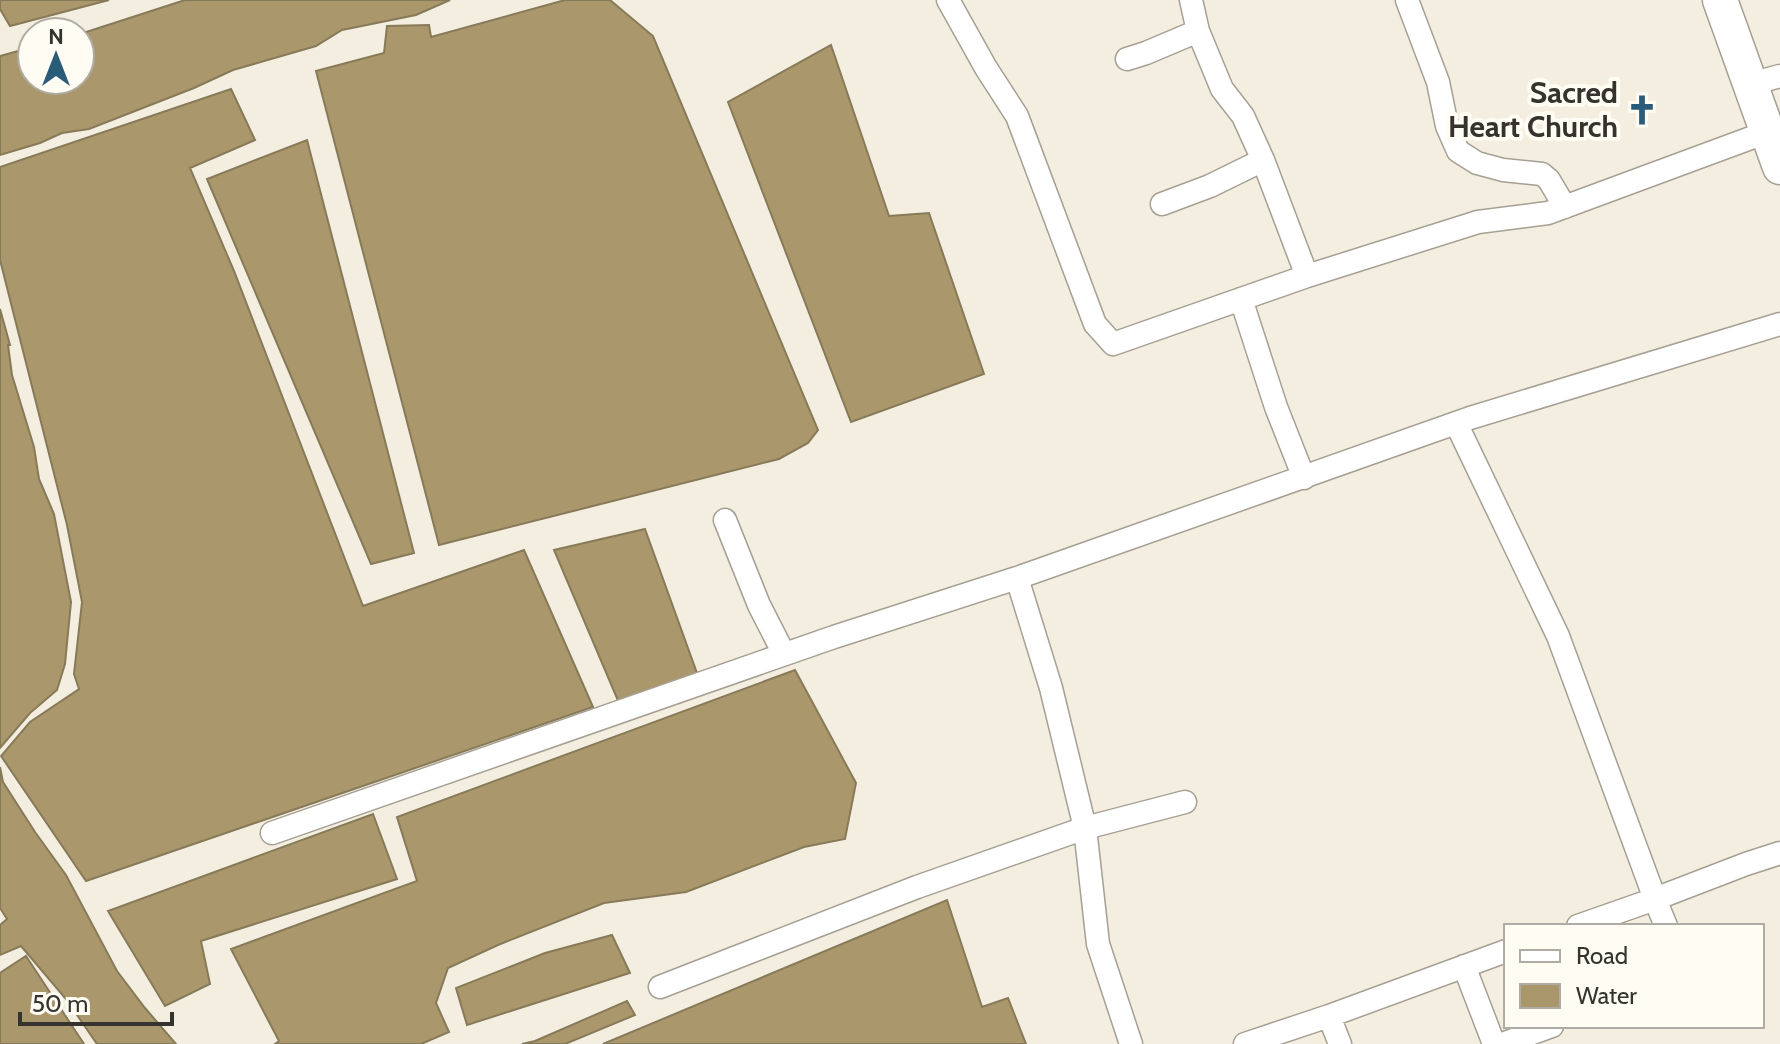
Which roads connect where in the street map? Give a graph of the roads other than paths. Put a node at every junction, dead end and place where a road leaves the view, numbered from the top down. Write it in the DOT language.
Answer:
graph roads {
  1 [pos="948,0"];
  2 [pos="1191,0"];
  3 [pos="1407,0"];
  4 [pos="1720,0"];
  5 [pos="1198,31"];
  6 [pos="1127,59"];
  7 [pos="1765,80"];
  8 [pos="1767,132"];
  9 [pos="1263,160"];
  10 [pos="1780,167"];
  11 [pos="1162,204"];
  12 [pos="1565,207"];
  13 [pos="1307,276"];
  14 [pos="1241,299"];
  15 [pos="1780,324"];
  16 [pos="1456,423"];
  17 [pos="1304,478"];
  18 [pos="725,520"];
  19 [pos="1017,578"];
  20 [pos="784,654"];
  21 [pos="1185,802"];
  22 [pos="1085,828"];
  23 [pos="272,833"];
  24 [pos="1780,853"];
  25 [pos="1655,899"];
  26 [pos="1584,924"];
  27 [pos="1665,924"];
  28 [pos="1504,952"];
  29 [pos="1464,966"];
  30 [pos="660,987"];
  31 [pos="1329,1016"];
  32 [pos="1546,1028"];
  33 [pos="1131,1044"];
  34 [pos="1245,1044"];
  35 [pos="1340,1044"];
  36 [pos="1494,1044"];
  37 [pos="1502,1044"];
  1 -- 14 [label="street"];
  2 -- 5 [label="street"];
  3 -- 12 [label="street"];
  4 -- 7 [label="main road"];
  5 -- 6 [label="street"];
  5 -- 9 [label="street"];
  7 -- 8 [label="main road"];
  8 -- 10 [label="main road"];
  8 -- 12 [label="street"];
  9 -- 11 [label="street"];
  9 -- 13 [label="street"];
  12 -- 13 [label="street"];
  13 -- 14 [label="street"];
  14 -- 17 [label="street"];
  15 -- 16 [label="street"];
  16 -- 17 [label="street"];
  16 -- 25 [label="street"];
  17 -- 19 [label="street"];
  18 -- 20 [label="street"];
  19 -- 20 [label="street"];
  19 -- 22 [label="street"];
  20 -- 23 [label="street"];
  21 -- 22 [label="street"];
  22 -- 30 [label="street"];
  22 -- 33 [label="street"];
  24 -- 25 [label="street"];
  25 -- 26 [label="street"];
  25 -- 27 [label="street"];
  28 -- 29 [label="street"];
  29 -- 31 [label="street"];
  29 -- 36 [label="street"];
  31 -- 34 [label="street"];
  31 -- 35 [label="street"];
  32 -- 37 [label="street"];
}
